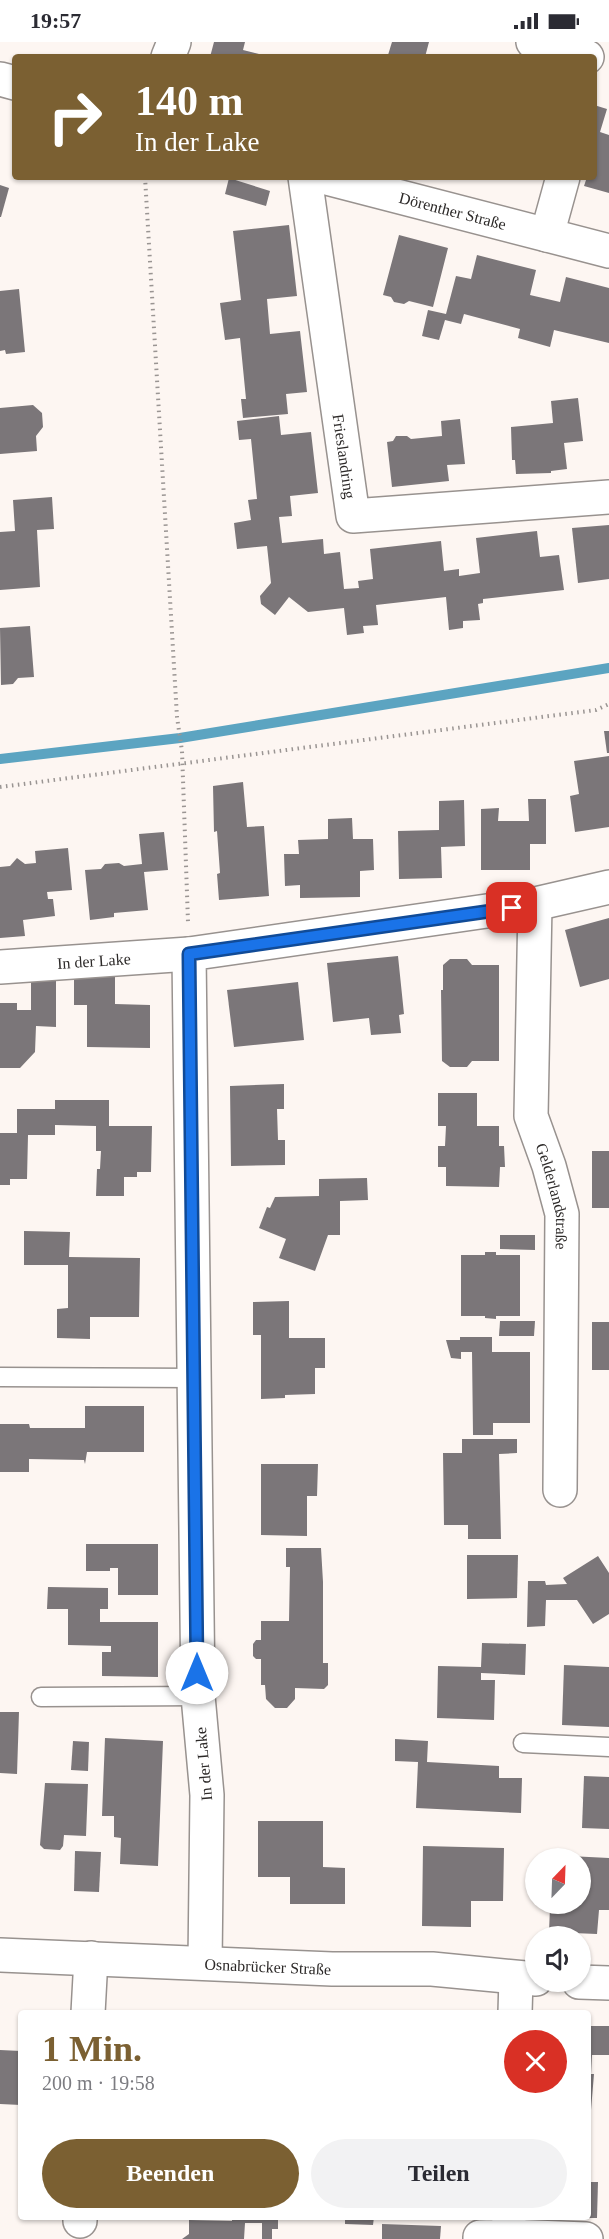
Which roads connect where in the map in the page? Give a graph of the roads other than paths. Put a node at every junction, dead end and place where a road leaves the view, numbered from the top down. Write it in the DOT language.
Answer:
graph roads {
  1 [pos="533,42"];
  2 [pos="576,54"];
  3 [pos="305,180"];
  4 [pos="335,180"];
  5 [pos="561,180"];
  6 [pos="547,235"];
  7 [pos="609,251"];
  8 [pos="609,497"];
  9 [pos="609,887"];
  10 [pos="535,904"];
  11 [pos="189,954"];
  12 [pos="0,968"];
  13 [pos="0,1377"];
  14 [pos="195,1378"];
  15 [pos="561,1490"];
  16 [pos="41,1696"];
  17 [pos="198,1696"];
  18 [pos="523,1743"];
  19 [pos="609,1747"];
  20 [pos="0,1955"];
  21 [pos="91,1958"];
  22 [pos="205,1963"];
  23 [pos="525,1978"];
  24 [pos="525,1981"];
  25 [pos="591,1982"];
  26 [pos="609,1983"];
  27 [pos="88,2010"];
  28 [pos="516,2010"];
  29 [pos="499,2231"];
  30 [pos="586,2239"];
  1 -- 2 [label="street"];
  3 -- 8 [label="street, Frieslandring"];
  4 -- 6 [label="street, Dörenther Straße"];
  5 -- 6 [label="street"];
  6 -- 7 [label="street, Dörenther Straße"];
  9 -- 10 [label="street, In der Lake"];
  10 -- 11 [label="street, In der Lake"];
  10 -- 15 [label="street, Gelderlandstraße"];
  11 -- 12 [label="street, In der Lake"];
  11 -- 14 [label="street, In der Lake"];
  13 -- 14 [label="lane"];
  14 -- 17 [label="street, In der Lake"];
  16 -- 17 [label="lane"];
  17 -- 22 [label="street, In der Lake"];
  18 -- 19 [label="lane"];
  20 -- 21 [label="street, Osnabrücker Straße"];
  21 -- 22 [label="street, Osnabrücker Straße"];
  21 -- 27 [label="street"];
  22 -- 23 [label="street, Osnabrücker Straße"];
  24 -- 28 [label="street"];
  25 -- 26 [label="street"];
  29 -- 30 [label="street"];
}
